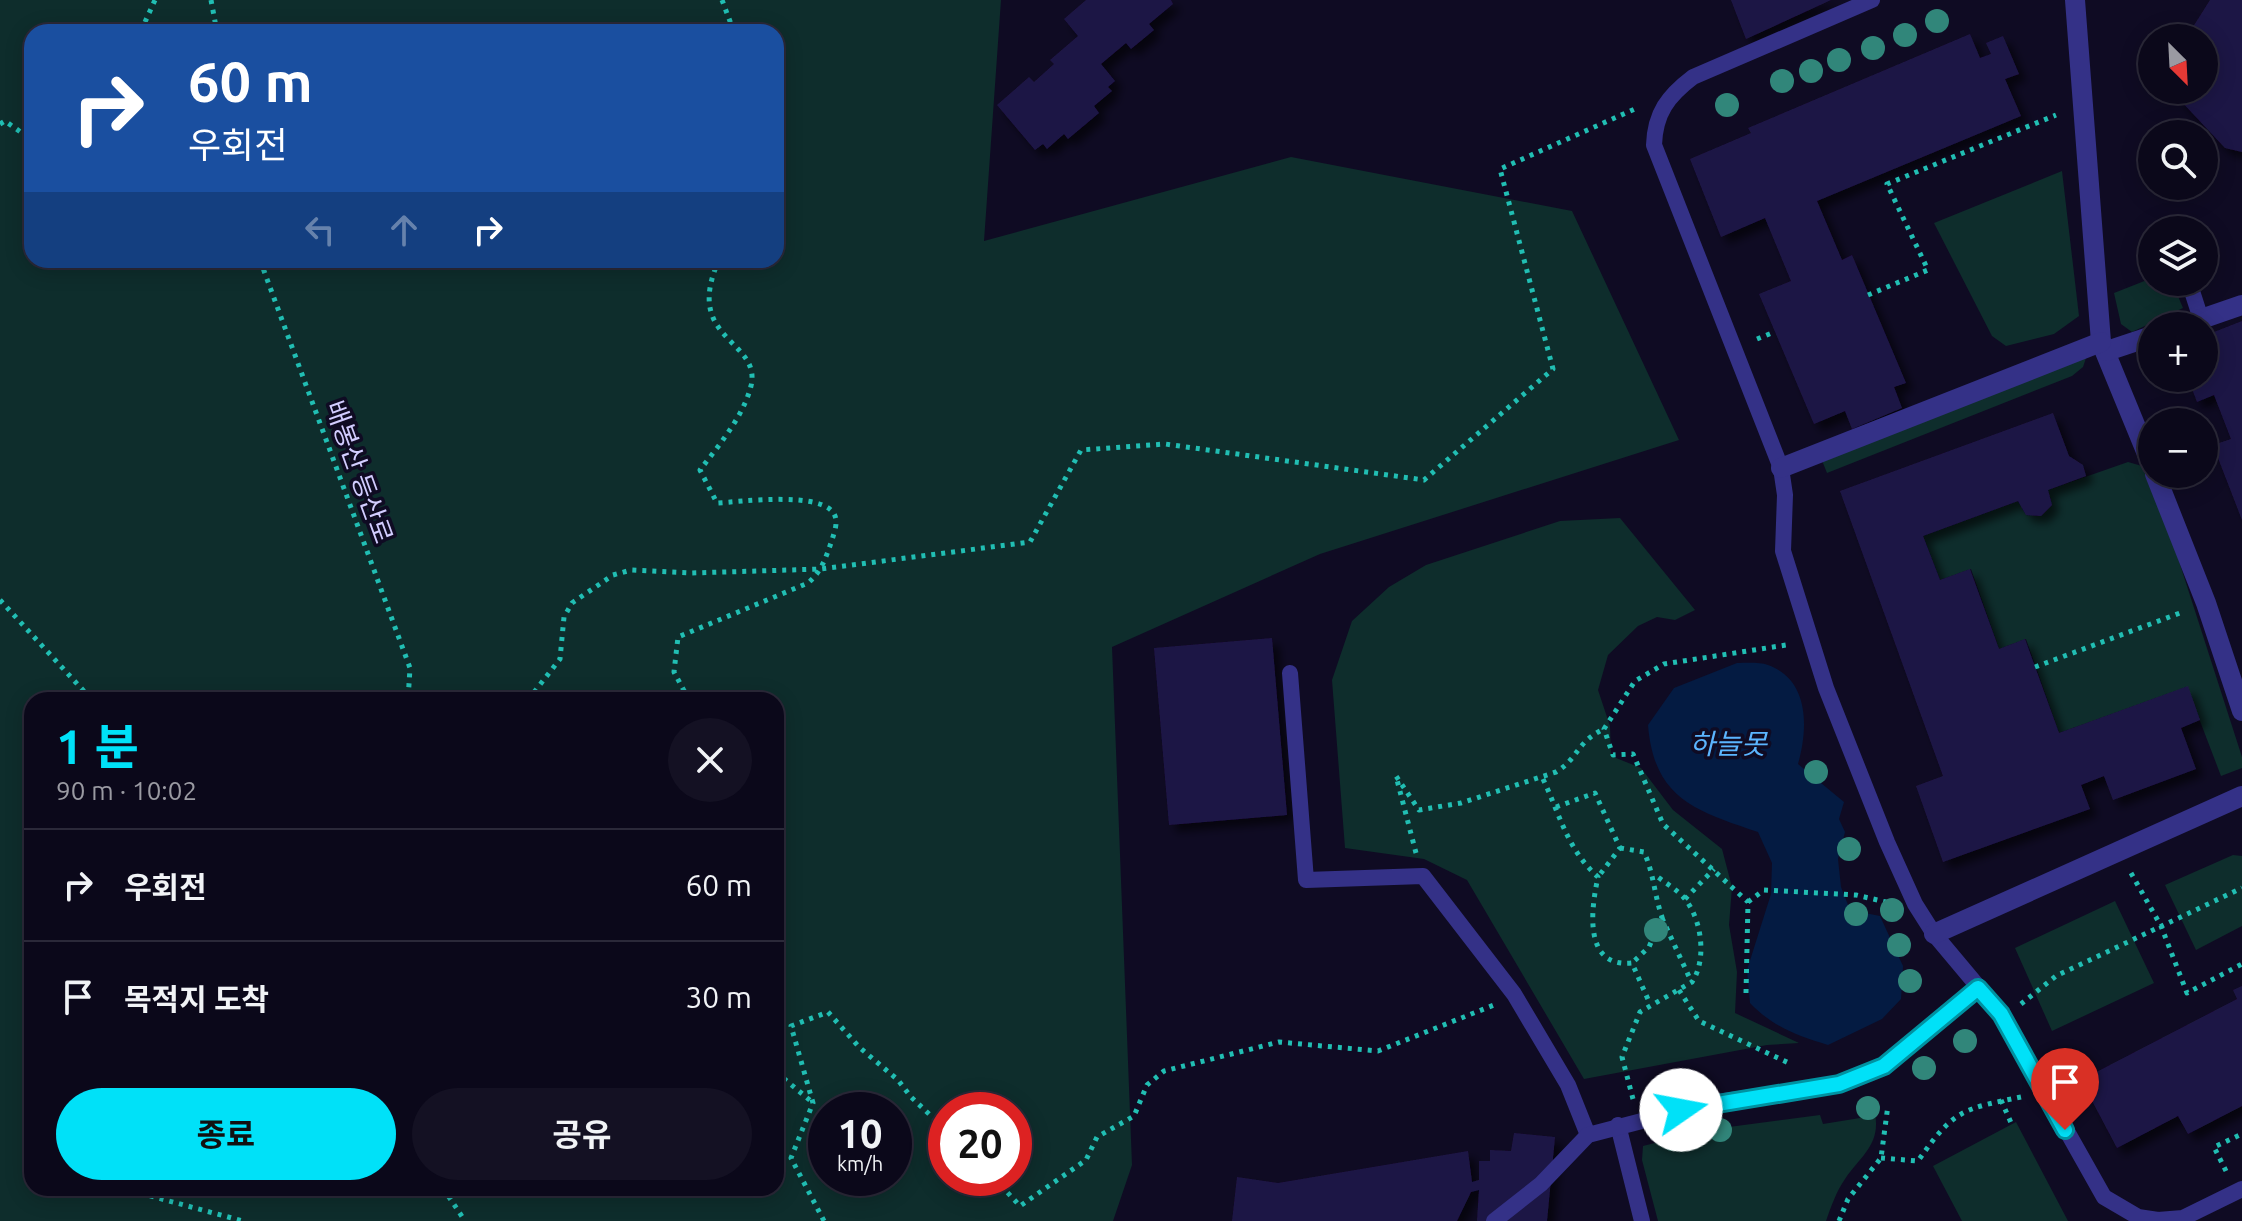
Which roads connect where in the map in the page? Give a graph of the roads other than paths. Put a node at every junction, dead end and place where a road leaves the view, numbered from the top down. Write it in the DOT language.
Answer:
graph roads {
  1 [pos="1872,0"];
  2 [pos="2075,0"];
  3 [pos="2242,305"];
  4 [pos="2218,313"];
  5 [pos="2138,339"];
  6 [pos="2104,347"];
  7 [pos="2138,431"];
  8 [pos="1781,468"];
  9 [pos="2161,488"];
  10 [pos="1290,673"];
  11 [pos="2242,711"];
  12 [pos="2242,796"];
  13 [pos="1934,934"];
  14 [pos="1978,988"];
  15 [pos="1618,1125"];
  16 [pos="1588,1135"];
  17 [pos="2239,1191"];
  18 [pos="1494,1221"];
  19 [pos="1642,1221"];
  1 -- 8 [label="lane"];
  2 -- 6 [label="street"];
  3 -- 4 [label="street"];
  5 -- 6 [label="street"];
  6 -- 7 [label="street"];
  6 -- 8 [label="street"];
  8 -- 13 [label="lane"];
  9 -- 11 [label="street"];
  10 -- 16 [label="lane"];
  12 -- 13 [label="street"];
  13 -- 14 [label="lane"];
  14 -- 15 [label="lane"];
  14 -- 17 [label="lane"];
  15 -- 16 [label="lane"];
  15 -- 19 [label="lane"];
  16 -- 18 [label="lane"];
}
